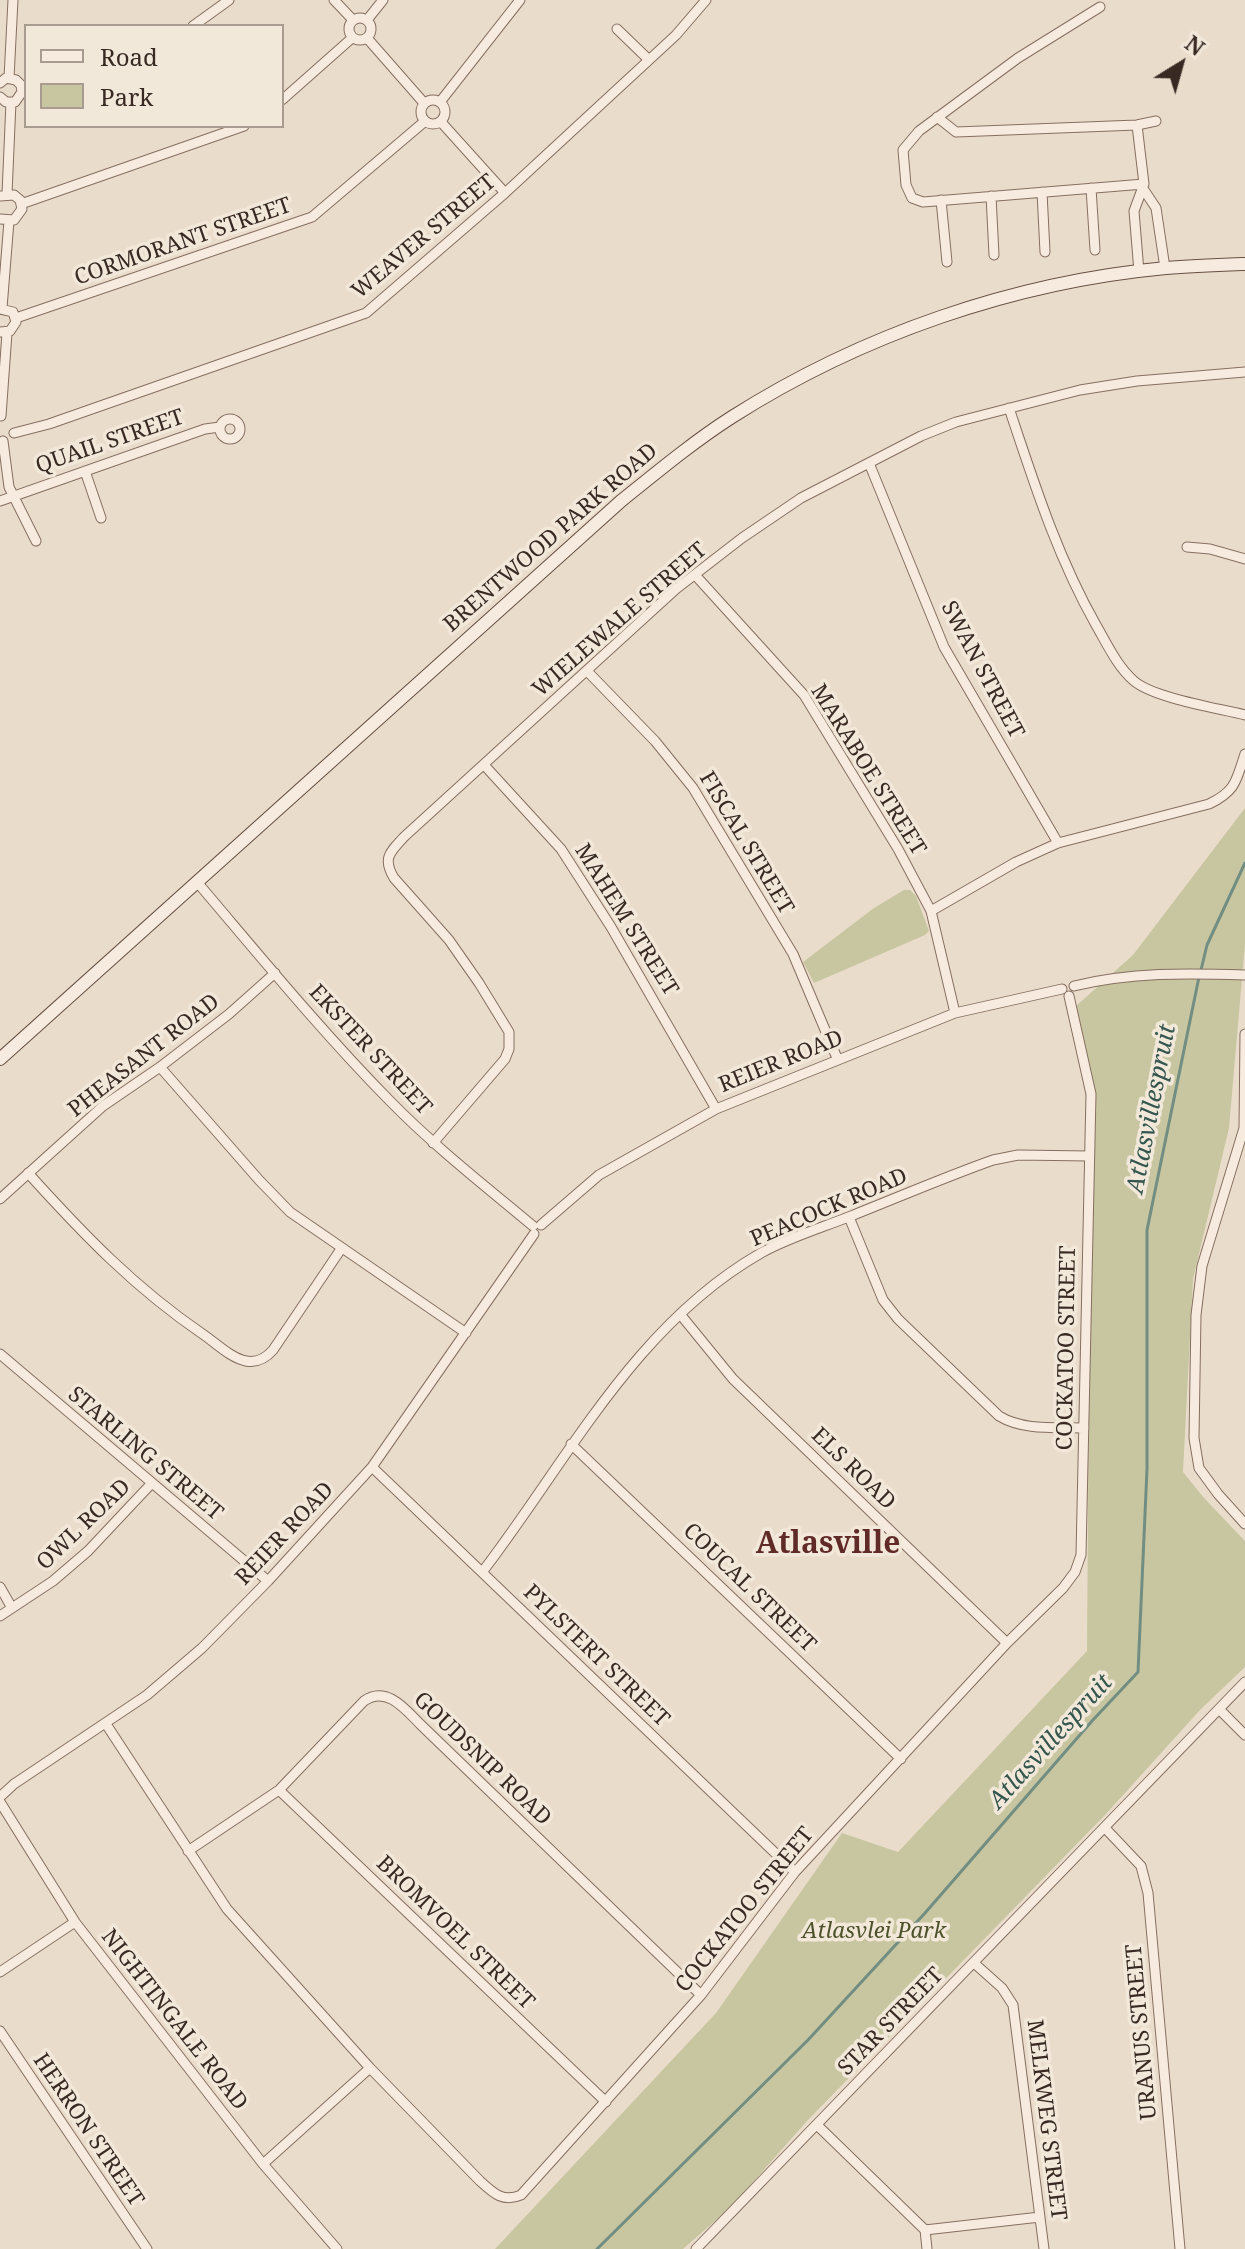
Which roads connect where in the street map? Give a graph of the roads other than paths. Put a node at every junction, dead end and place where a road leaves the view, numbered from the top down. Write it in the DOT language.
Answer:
graph roads {
  1 [pos="13,0"];
  2 [pos="229,0"];
  3 [pos="334,0"];
  4 [pos="383,0"];
  5 [pos="520,0"];
  6 [pos="699,2"];
  7 [pos="1100,7"];
  8 [pos="353,20"];
  9 [pos="367,20"];
  10 [pos="196,24"];
  11 [pos="617,29"];
  12 [pos="352,38"];
  13 [pos="367,38"];
  14 [pos="648,59"];
  15 [pos="5,80"];
  16 [pos="24,88"];
  17 [pos="0,97"];
  18 [pos="284,98"];
  19 [pos="11,102"];
  20 [pos="440,102"];
  21 [pos="424,103"];
  22 [pos="937,117"];
  23 [pos="1156,121"];
  24 [pos="424,122"];
  25 [pos="441,122"];
  26 [pos="1137,125"];
  27 [pos="238,128"];
  28 [pos="1144,187"];
  29 [pos="1091,188"];
  30 [pos="1042,192"];
  31 [pos="505,193"];
  32 [pos="4,195"];
  33 [pos="991,196"];
  34 [pos="941,200"];
  35 [pos="21,204"];
  36 [pos="4,220"];
  37 [pos="1095,250"];
  38 [pos="1045,252"];
  39 [pos="994,255"];
  40 [pos="947,262"];
  41 [pos="1245,264"];
  42 [pos="1165,268"];
  43 [pos="1139,272"];
  44 [pos="1,308"];
  45 [pos="16,318"];
  46 [pos="3,332"];
  47 [pos="1245,372"];
  48 [pos="1009,408"];
  49 [pos="1,416"];
  50 [pos="220,427"];
  51 [pos="14,433"];
  52 [pos="1,441"];
  53 [pos="869,463"];
  54 [pos="85,471"];
  55 [pos="13,495"];
  56 [pos="0,501"];
  57 [pos="101,518"];
  58 [pos="36,541"];
  59 [pos="1187,547"];
  60 [pos="1245,559"];
  61 [pos="696,576"];
  62 [pos="587,671"];
  63 [pos="1245,715"];
  64 [pos="1245,754"];
  65 [pos="485,766"];
  66 [pos="1058,843"];
  67 [pos="197,882"];
  68 [pos="931,911"];
  69 [pos="275,973"];
  70 [pos="1245,975"];
  71 [pos="1066,992"];
  72 [pos="955,1013"];
  73 [pos="1245,1034"];
  74 [pos="837,1058"];
  75 [pos="0,1059"];
  76 [pos="160,1067"];
  77 [pos="716,1109"];
  78 [pos="1244,1128"];
  79 [pos="433,1143"];
  80 [pos="1089,1156"];
  81 [pos="28,1173"];
  82 [pos="0,1199"];
  83 [pos="849,1217"];
  84 [pos="536,1228"];
  85 [pos="341,1249"];
  86 [pos="680,1314"];
  87 [pos="466,1333"];
  88 [pos="0,1354"];
  89 [pos="1084,1428"];
  90 [pos="571,1444"];
  91 [pos="372,1467"];
  92 [pos="151,1484"];
  93 [pos="1245,1524"];
  94 [pos="483,1571"];
  95 [pos="268,1581"];
  96 [pos="0,1587"];
  97 [pos="12,1608"];
  98 [pos="0,1616"];
  99 [pos="1007,1643"];
  100 [pos="1245,1682"];
  101 [pos="1219,1709"];
  102 [pos="106,1724"];
  103 [pos="1245,1735"];
  104 [pos="901,1759"];
  105 [pos="279,1790"];
  106 [pos="0,1800"];
  107 [pos="1105,1828"];
  108 [pos="188,1851"];
  109 [pos="795,1872"];
  110 [pos="75,1922"];
  111 [pos="974,1963"];
  112 [pos="0,1972"];
  113 [pos="701,1995"];
  114 [pos="0,2031"];
  115 [pos="370,2068"];
  116 [pos="606,2102"];
  117 [pos="817,2125"];
  118 [pos="263,2164"];
  119 [pos="1040,2217"];
  120 [pos="925,2230"];
  121 [pos="147,2249"];
  122 [pos="337,2249"];
  123 [pos="696,2249"];
  124 [pos="927,2249"];
  125 [pos="1044,2249"];
  126 [pos="1180,2249"];
  1 -- 15 [label="street"];
  2 -- 10 [label="street"];
  3 -- 8 [label="street"];
  4 -- 9 [label="street"];
  5 -- 20 [label="street"];
  6 -- 14 [label="street, WEAVER STREET"];
  7 -- 22 [label="street"];
  8 -- 9 [label="street"];
  8 -- 12 [label="street"];
  9 -- 13 [label="street"];
  11 -- 14 [label="street"];
  12 -- 13 [label="street"];
  12 -- 18 [label="street"];
  13 -- 21 [label="street"];
  14 -- 31 [label="street, WEAVER STREET"];
  15 -- 16 [label="street"];
  16 -- 19 [label="street"];
  17 -- 19 [label="street"];
  19 -- 32 [label="street"];
  20 -- 21 [label="street"];
  20 -- 25 [label="street"];
  21 -- 24 [label="street"];
  22 -- 26 [label="street"];
  22 -- 34 [label="street"];
  23 -- 26 [label="street"];
  24 -- 25 [label="street"];
  24 -- 45 [label="street, CORMORANT STREET"];
  25 -- 31 [label="street"];
  26 -- 28 [label="street"];
  27 -- 35 [label="street"];
  28 -- 29 [label="street"];
  28 -- 42 [label="street"];
  28 -- 43 [label="street"];
  29 -- 30 [label="street"];
  29 -- 37 [label="street"];
  30 -- 33 [label="street"];
  30 -- 38 [label="street"];
  31 -- 51 [label="street, WEAVER STREET"];
  32 -- 35 [label="street"];
  33 -- 34 [label="street"];
  33 -- 39 [label="street"];
  34 -- 40 [label="street"];
  35 -- 36 [label="street"];
  36 -- 44 [label="street"];
  41 -- 42 [label="street, BRENTWOOD PARK ROAD"];
  42 -- 43 [label="street, BRENTWOOD PARK ROAD"];
  43 -- 67 [label="street, BRENTWOOD PARK ROAD"];
  44 -- 45 [label="street"];
  45 -- 46 [label="street"];
  46 -- 49 [label="street"];
  47 -- 48 [label="street, WIELEWALE STREET"];
  48 -- 53 [label="street, WIELEWALE STREET"];
  48 -- 63 [label="street"];
  49 -- 51 [label="street"];
  50 -- 54 [label="street, QUAIL STREET"];
  51 -- 52 [label="street"];
  52 -- 55 [label="street"];
  53 -- 61 [label="street, WIELEWALE STREET"];
  53 -- 66 [label="street, SWAN STREET"];
  54 -- 55 [label="street, QUAIL STREET"];
  54 -- 57 [label="street"];
  55 -- 56 [label="street, QUAIL STREET"];
  55 -- 58 [label="street, QUAIL STREET"];
  59 -- 60 [label="street"];
  61 -- 62 [label="street, WIELEWALE STREET"];
  61 -- 68 [label="street, MARABOE STREET"];
  62 -- 65 [label="street, WIELEWALE STREET"];
  62 -- 74 [label="street, FISCAL STREET"];
  64 -- 66 [label="street"];
  65 -- 77 [label="street, MAHEM STREET"];
  65 -- 79 [label="street, WIELEWALE STREET"];
  66 -- 68 [label="street"];
  67 -- 69 [label="street, EKSTER STREET"];
  67 -- 75 [label="street, BRENTWOOD PARK ROAD"];
  68 -- 72 [label="street, MARABOE STREET"];
  69 -- 76 [label="street, PHEASANT ROAD"];
  69 -- 79 [label="street, EKSTER STREET"];
  70 -- 71 [label="street"];
  71 -- 72 [label="street, REIER ROAD"];
  71 -- 80 [label="street, COCKATOO STREET"];
  72 -- 74 [label="street, REIER ROAD"];
  73 -- 78 [label="street"];
  74 -- 77 [label="street, REIER ROAD"];
  76 -- 81 [label="street, PHEASANT ROAD"];
  76 -- 85 [label="street"];
  77 -- 84 [label="street, REIER ROAD"];
  78 -- 93 [label="street"];
  79 -- 84 [label="street, EKSTER STREET"];
  80 -- 83 [label="street, PEACOCK ROAD"];
  80 -- 89 [label="street, COCKATOO STREET"];
  81 -- 82 [label="street, PHEASANT ROAD"];
  81 -- 85 [label="street"];
  83 -- 86 [label="street, PEACOCK ROAD"];
  83 -- 89 [label="street"];
  84 -- 87 [label="street, REIER ROAD"];
  85 -- 87 [label="street"];
  86 -- 90 [label="street, PEACOCK ROAD"];
  86 -- 99 [label="street, ELS ROAD"];
  87 -- 91 [label="street, REIER ROAD"];
  88 -- 92 [label="street, STARLING STREET"];
  89 -- 99 [label="street, COCKATOO STREET"];
  90 -- 94 [label="street, PEACOCK ROAD"];
  90 -- 104 [label="street, COUCAL STREET"];
  91 -- 94 [label="street, PYLSTERT STREET"];
  91 -- 95 [label="street, REIER ROAD"];
  92 -- 95 [label="street, STARLING STREET"];
  92 -- 97 [label="street, OWL ROAD"];
  94 -- 109 [label="street, PYLSTERT STREET"];
  95 -- 102 [label="street, REIER ROAD"];
  96 -- 97 [label="street"];
  97 -- 98 [label="street, OWL ROAD"];
  99 -- 104 [label="street, COCKATOO STREET"];
  100 -- 101 [label="street, STAR STREET"];
  101 -- 103 [label="street"];
  101 -- 107 [label="street, STAR STREET"];
  102 -- 106 [label="street, REIER ROAD"];
  102 -- 108 [label="street, COCKATOO STREET"];
  104 -- 109 [label="street, COCKATOO STREET"];
  105 -- 108 [label="street, GOUDSNIP ROAD"];
  105 -- 113 [label="street, GOUDSNIP ROAD"];
  105 -- 116 [label="street, BROMVOEL STREET"];
  106 -- 110 [label="street, NIGHTINGALE ROAD"];
  107 -- 111 [label="street, STAR STREET"];
  107 -- 126 [label="street, URANUS STREET"];
  108 -- 115 [label="street, COCKATOO STREET"];
  109 -- 113 [label="street, COCKATOO STREET"];
  110 -- 112 [label="street"];
  110 -- 118 [label="street, NIGHTINGALE ROAD"];
  111 -- 117 [label="street, STAR STREET"];
  111 -- 119 [label="street, MELKWEG STREET"];
  113 -- 116 [label="street, COCKATOO STREET"];
  114 -- 121 [label="street, HERRON STREET"];
  115 -- 116 [label="street, COCKATOO STREET"];
  115 -- 118 [label="street"];
  117 -- 120 [label="street"];
  117 -- 123 [label="street, STAR STREET"];
  118 -- 122 [label="street, NIGHTINGALE ROAD"];
  119 -- 120 [label="street"];
  119 -- 125 [label="street, MELKWEG STREET"];
  120 -- 124 [label="street"];
}
